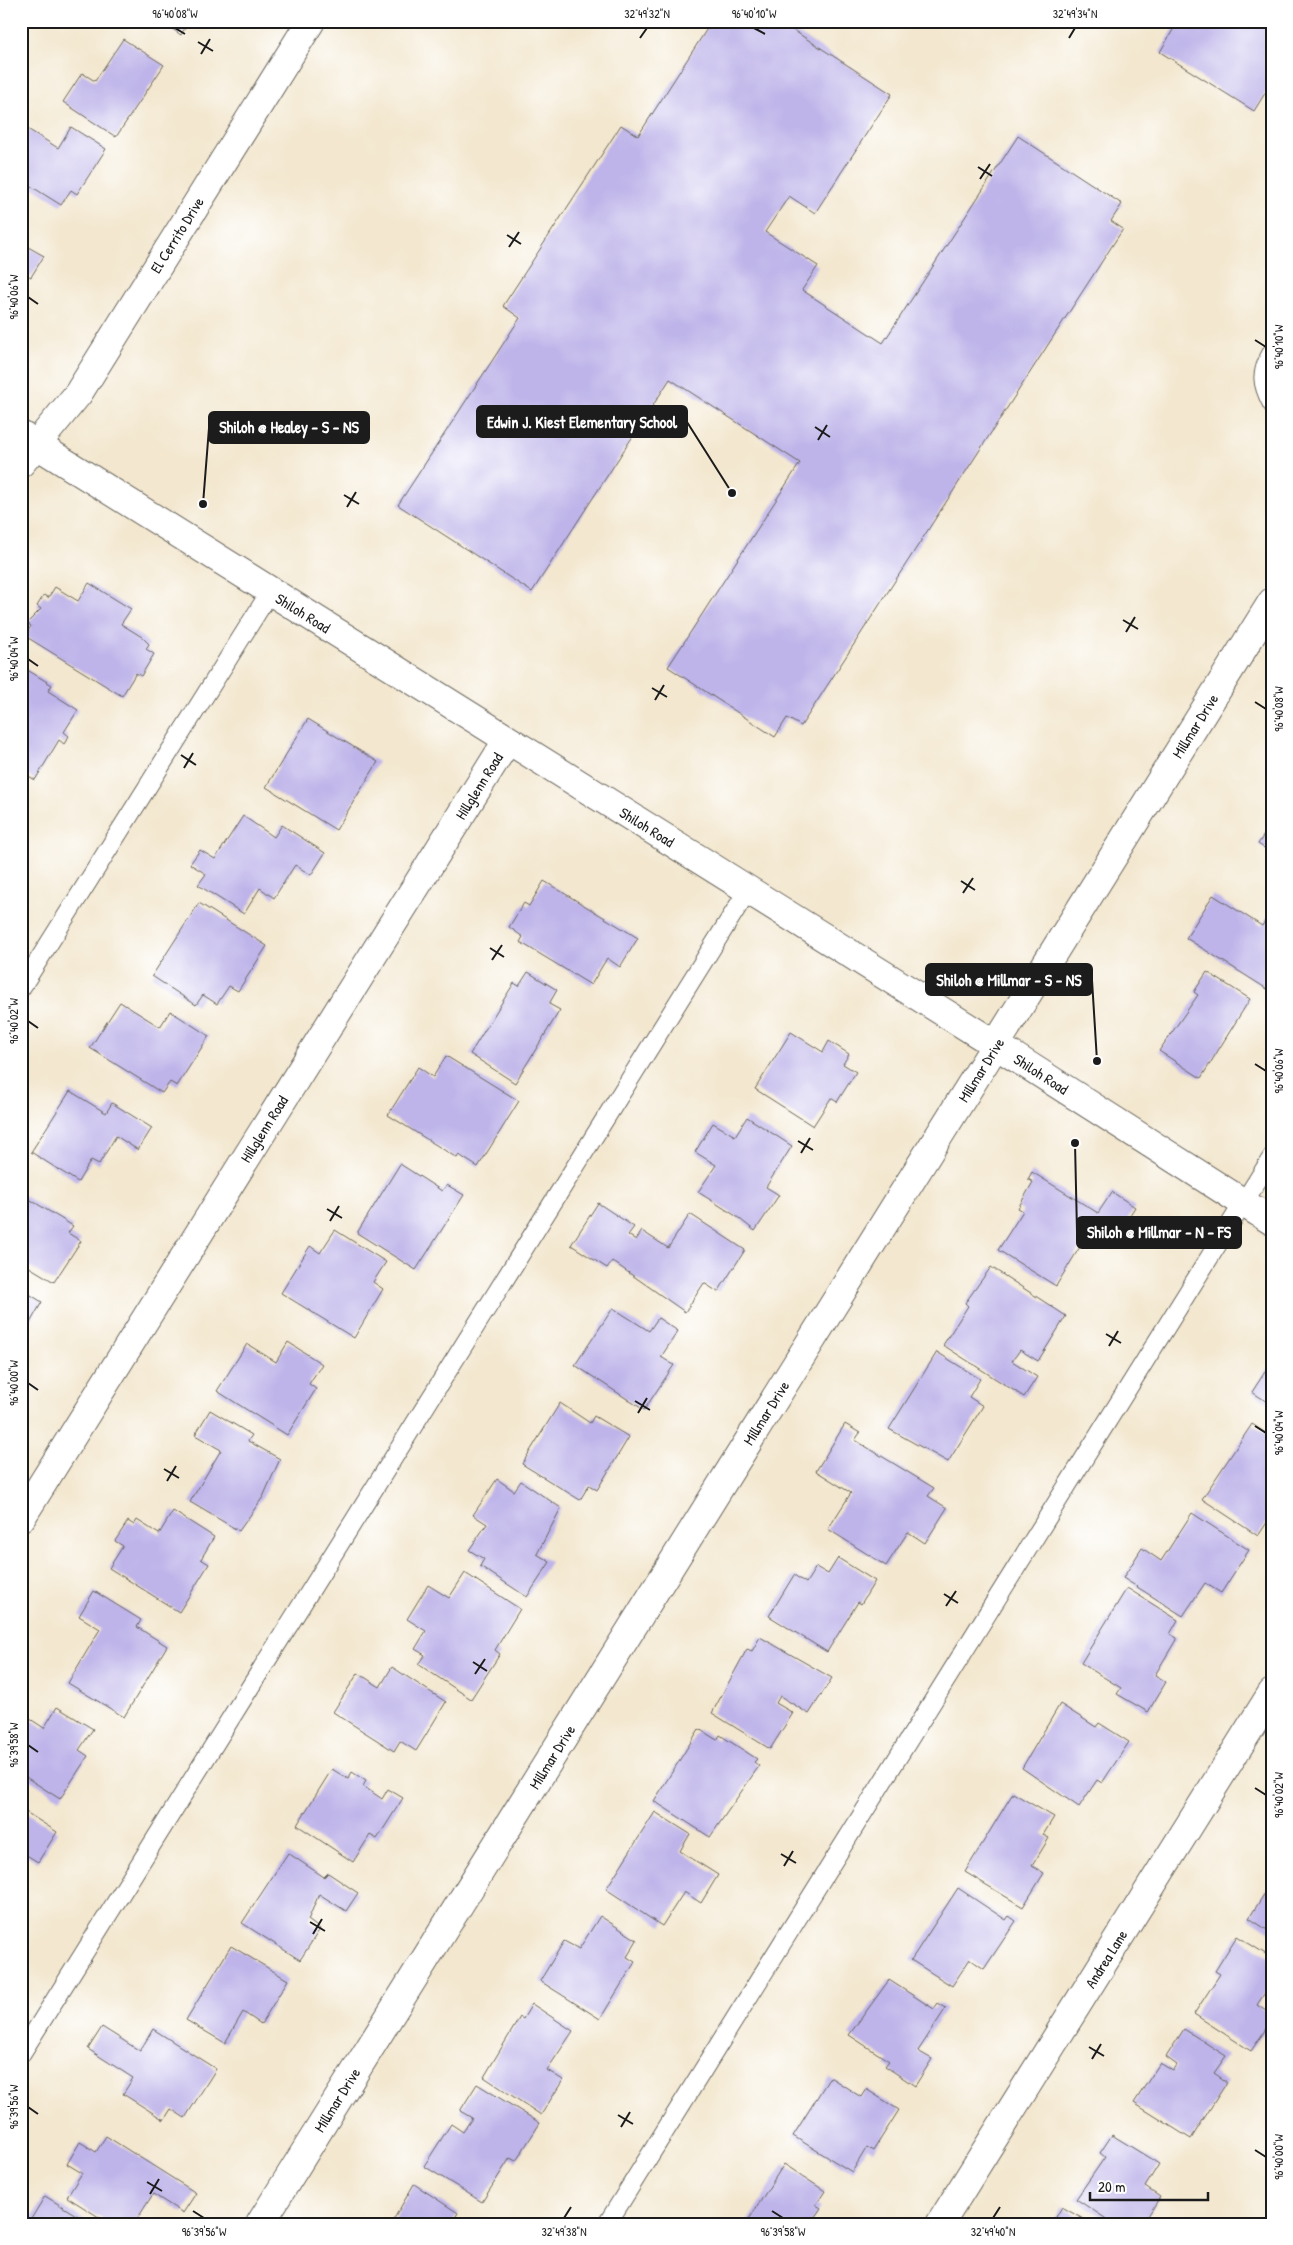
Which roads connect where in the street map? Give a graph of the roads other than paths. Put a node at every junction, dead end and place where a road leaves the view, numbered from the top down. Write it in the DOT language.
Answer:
graph roads {
  1 [pos="311,21"];
  2 [pos="1272,352"];
  3 [pos="1272,404"];
  4 [pos="26,448"];
  5 [pos="270,592"];
  6 [pos="1272,602"];
  7 [pos="507,740"];
  8 [pos="748,890"];
  9 [pos="21,988"];
  10 [pos="996,1045"];
  11 [pos="1272,1157"];
  12 [pos="1243,1202"];
  13 [pos="1272,1221"];
  14 [pos="21,1518"];
  15 [pos="1272,1693"];
  16 [pos="21,2054"];
  17 [pos="260,2224"];
  18 [pos="607,2224"];
  19 [pos="940,2224"];
  1 -- 4 [label="street, El Cerrito Drive"];
  2 -- 3 [label="lane"];
  4 -- 5 [label="street, Shiloh Road"];
  5 -- 7 [label="street, Shiloh Road"];
  5 -- 9 [label="lane"];
  6 -- 10 [label="street, Millmar Drive"];
  7 -- 8 [label="street, Shiloh Road"];
  7 -- 14 [label="street, Hillglenn Road"];
  8 -- 10 [label="street, Shiloh Road"];
  8 -- 16 [label="lane"];
  10 -- 12 [label="street, Shiloh Road"];
  10 -- 17 [label="street, Millmar Drive"];
  11 -- 12 [label="lane"];
  12 -- 13 [label="street, Shiloh Road"];
  12 -- 18 [label="lane"];
  15 -- 19 [label="street, Andrea Lane"];
}
